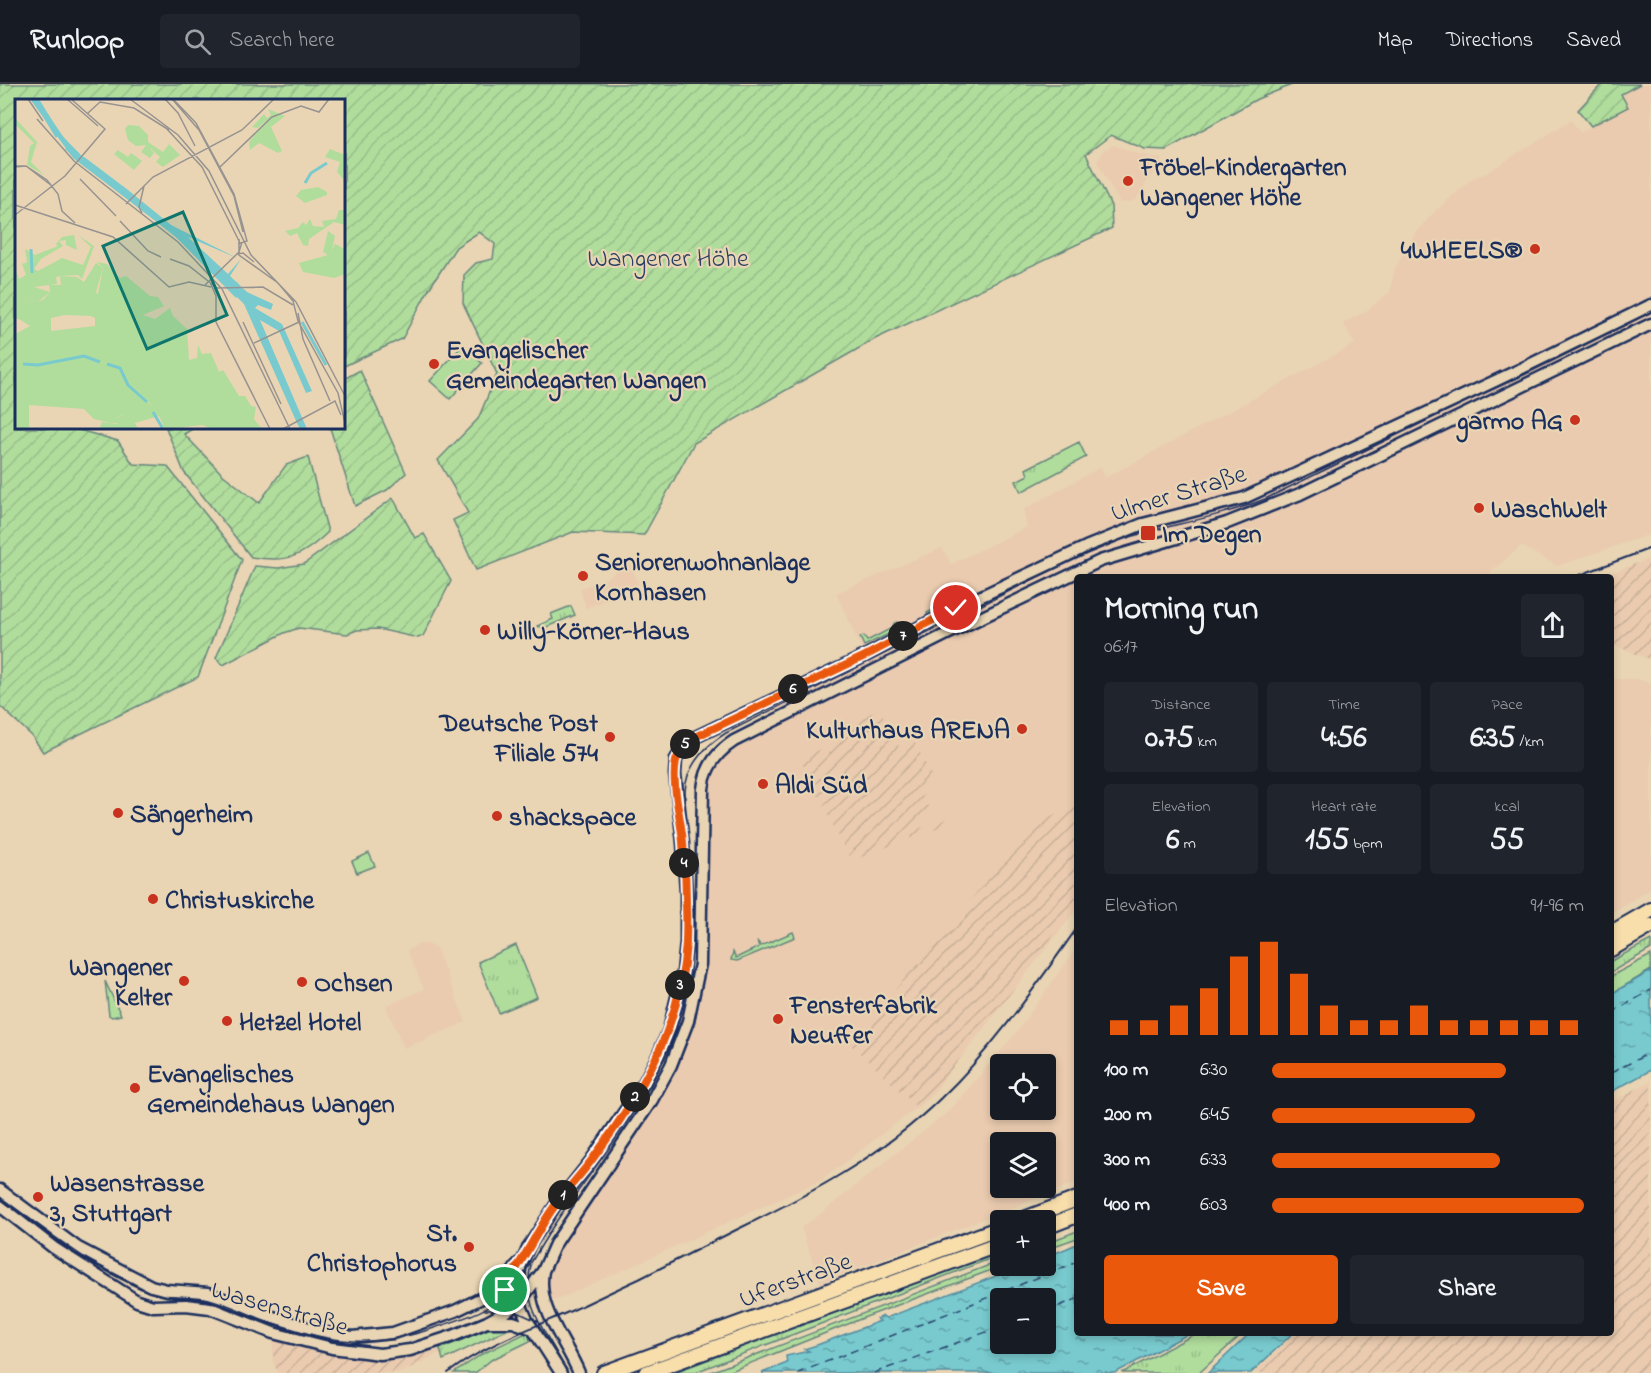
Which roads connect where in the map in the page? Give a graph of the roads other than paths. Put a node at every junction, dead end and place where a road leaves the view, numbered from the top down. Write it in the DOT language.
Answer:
graph roads {
  1 [pos="1651,305"];
  2 [pos="1651,324"];
  3 [pos="676,759"];
  4 [pos="707,772"];
  5 [pos="1651,899"];
  6 [pos="1651,910"];
  7 [pos="1614,920"];
  8 [pos="1651,926"];
  9 [pos="1614,931"];
  10 [pos="1651,935"];
  11 [pos="1632,937"];
  12 [pos="1614,948"];
  13 [pos="0,1190"];
  14 [pos="1074,1191"];
  15 [pos="1074,1200"];
  16 [pos="1,1207"];
  17 [pos="1043,1210"];
  18 [pos="1048,1210"];
  19 [pos="1074,1216"];
  20 [pos="1056,1223"];
  21 [pos="990,1232"];
  22 [pos="990,1248"];
  23 [pos="522,1258"];
  24 [pos="543,1271"];
  25 [pos="498,1290"];
  26 [pos="522,1296"];
  27 [pos="544,1304"];
  28 [pos="487,1322"];
  29 [pos="533,1329"];
  30 [pos="577,1369"];
  31 [pos="561,1372"];
  32 [pos="604,1373"];
  33 [pos="646,1373"];
  1 -- 3 [label="street, Ulmer Straße"];
  2 -- 4 [label="street, Ulmer Straße"];
  3 -- 23 [label="street, Wasenstraße"];
  4 -- 24 [label="street, Wasenstraße"];
  5 -- 7 [label="highway"];
  6 -- 9 [label="highway"];
  8 -- 11 [label="highway"];
  10 -- 11 [label="highway"];
  11 -- 12 [label="highway"];
  13 -- 25 [label="street, Wasenstraße"];
  14 -- 17 [label="highway"];
  15 -- 18 [label="highway"];
  16 -- 28 [label="street, Wasenstraße"];
  19 -- 20 [label="highway"];
  21 -- 32 [label="highway, Uferstraße"];
  22 -- 33 [label="highway, Uferstraße"];
  23 -- 25 [label="street, Wasenstraße"];
  23 -- 26 [label="street"];
  24 -- 26 [label="street, Wasenstraße"];
  24 -- 27 [label="street"];
  25 -- 26 [label="street"];
  26 -- 27 [label="street"];
  26 -- 28 [label="street, Wasenstraße"];
  26 -- 29 [label="street"];
  27 -- 30 [label="street"];
  28 -- 29 [label="street"];
  29 -- 31 [label="street"];
}
